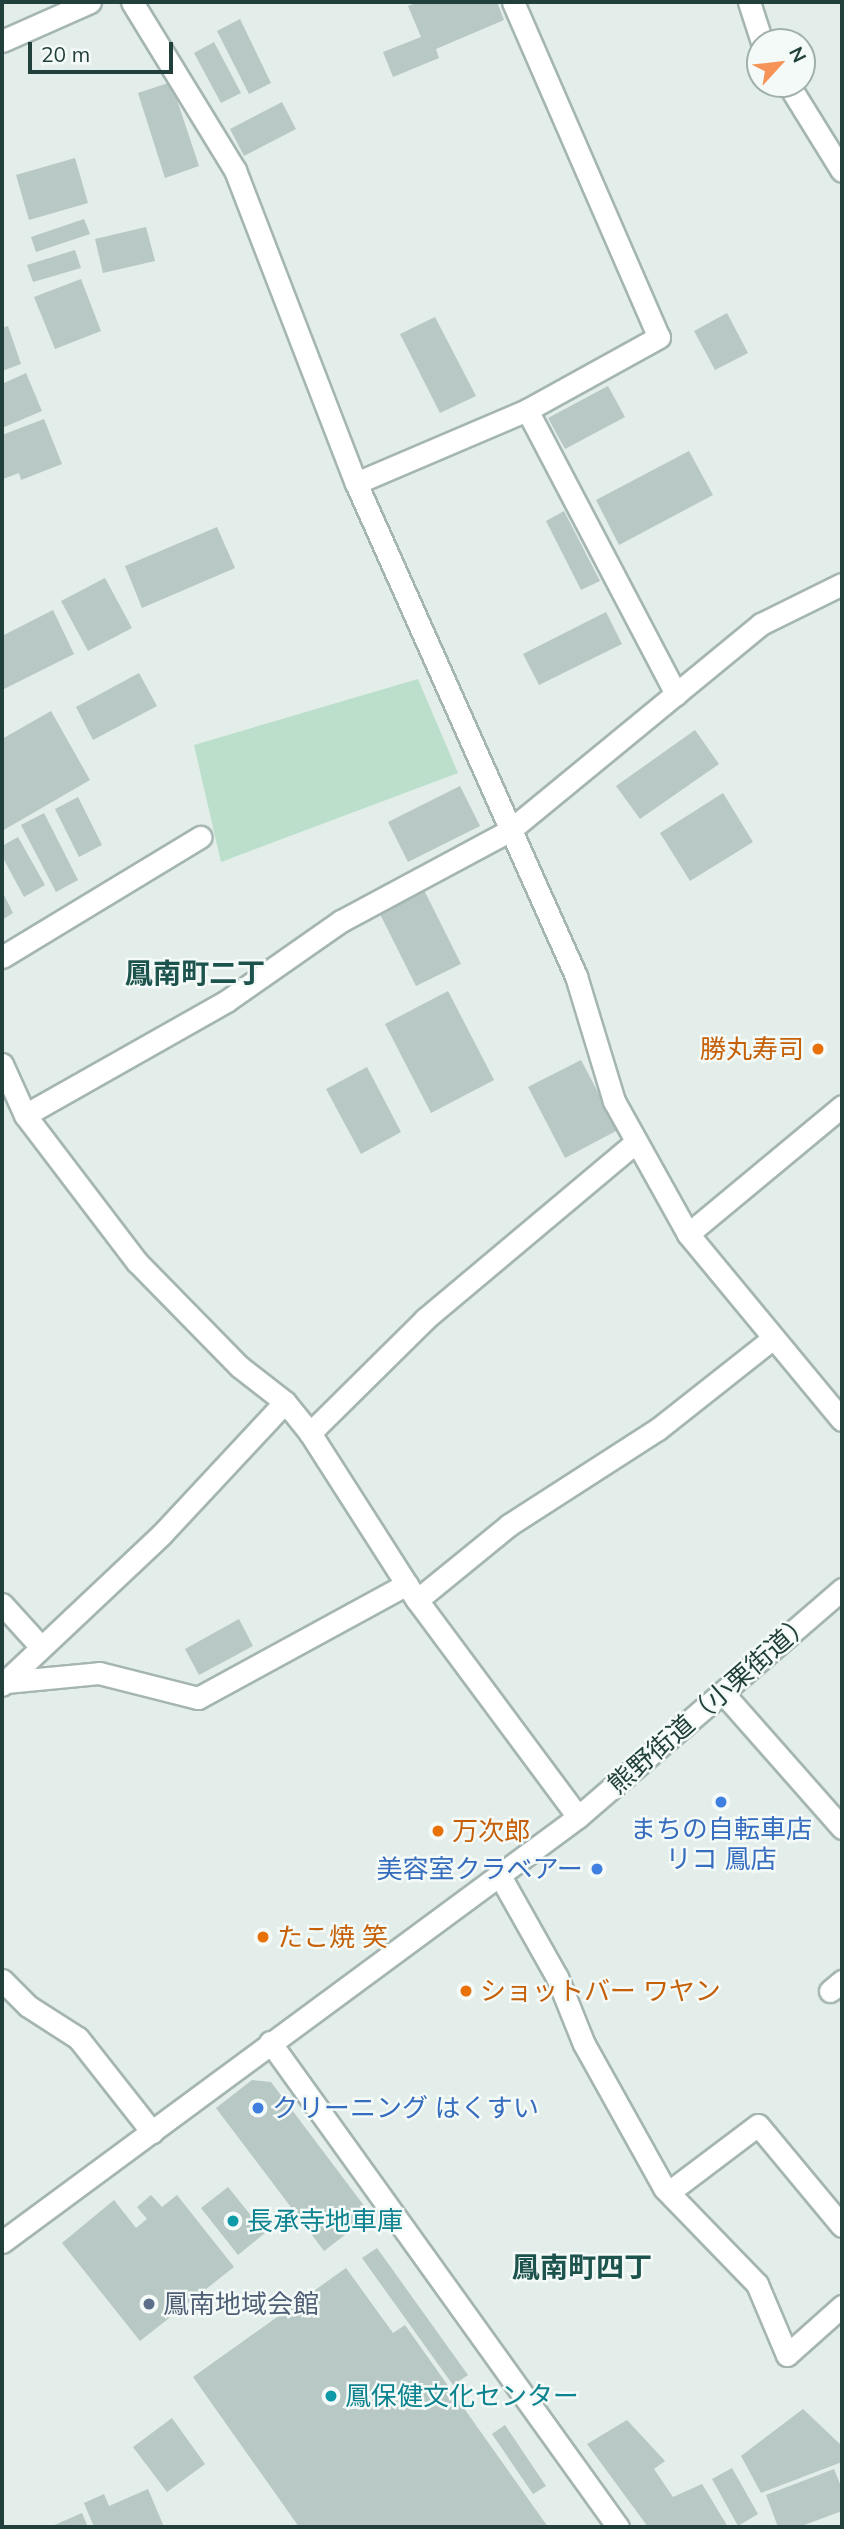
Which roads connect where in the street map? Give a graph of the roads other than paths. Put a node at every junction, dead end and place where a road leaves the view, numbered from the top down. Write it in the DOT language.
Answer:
graph roads {
  1 [pos="90,2"];
  2 [pos="132,2"];
  3 [pos="513,2"];
  4 [pos="749,2"];
  5 [pos="757,28"];
  6 [pos="2,41"];
  7 [pos="797,98"];
  8 [pos="842,171"];
  9 [pos="527,410"];
  10 [pos="356,482"];
  11 [pos="842,584"];
  12 [pos="676,694"];
  13 [pos="509,831"];
  14 [pos="200,837"];
  15 [pos="2,957"];
  16 [pos="2,1064"];
  17 [pos="842,1106"];
  18 [pos="25,1115"];
  19 [pos="636,1142"];
  20 [pos="688,1234"];
  21 [pos="772,1339"];
  22 [pos="285,1402"];
  23 [pos="842,1420"];
  24 [pos="310,1433"];
  25 [pos="842,1589"];
  26 [pos="412,1592"];
  27 [pos="2,1604"];
  28 [pos="41,1647"];
  29 [pos="4,1684"];
  30 [pos="723,1693"];
  31 [pos="578,1817"];
  32 [pos="842,1828"];
  33 [pos="500,1876"];
  34 [pos="2,1980"];
  35 [pos="270,2042"];
  36 [pos="152,2132"];
  37 [pos="669,2192"];
  38 [pos="842,2226"];
  39 [pos="2,2242"];
  40 [pos="842,2306"];
  41 [pos="618,2527"];
  1 -- 6 [label="street"];
  2 -- 10 [label="street"];
  3 -- 9 [label="street"];
  4 -- 5 [label="street"];
  7 -- 8 [label="street"];
  9 -- 10 [label="street"];
  9 -- 12 [label="street"];
  10 -- 13 [label="street"];
  11 -- 12 [label="street"];
  12 -- 13 [label="street"];
  13 -- 18 [label="street"];
  13 -- 19 [label="street"];
  14 -- 15 [label="street"];
  16 -- 18 [label="street"];
  17 -- 20 [label="street"];
  18 -- 22 [label="street"];
  19 -- 20 [label="street"];
  19 -- 24 [label="street"];
  20 -- 21 [label="street"];
  21 -- 23 [label="street"];
  21 -- 26 [label="street"];
  22 -- 24 [label="street"];
  22 -- 28 [label="street"];
  24 -- 26 [label="street"];
  25 -- 30 [label="street, 熊野街道（小栗街道）"];
  26 -- 29 [label="street"];
  26 -- 31 [label="street"];
  27 -- 28 [label="street"];
  28 -- 29 [label="street"];
  30 -- 31 [label="street, 熊野街道（小栗街道）"];
  30 -- 32 [label="street"];
  31 -- 33 [label="street, 熊野街道（小栗街道）"];
  33 -- 35 [label="street, 熊野街道（小栗街道）"];
  33 -- 37 [label="street"];
  34 -- 36 [label="street"];
  35 -- 36 [label="street, 熊野街道（小栗街道）"];
  35 -- 41 [label="street"];
  36 -- 39 [label="street, 熊野街道（小栗街道）"];
  37 -- 38 [label="street"];
  37 -- 40 [label="street"];
}
